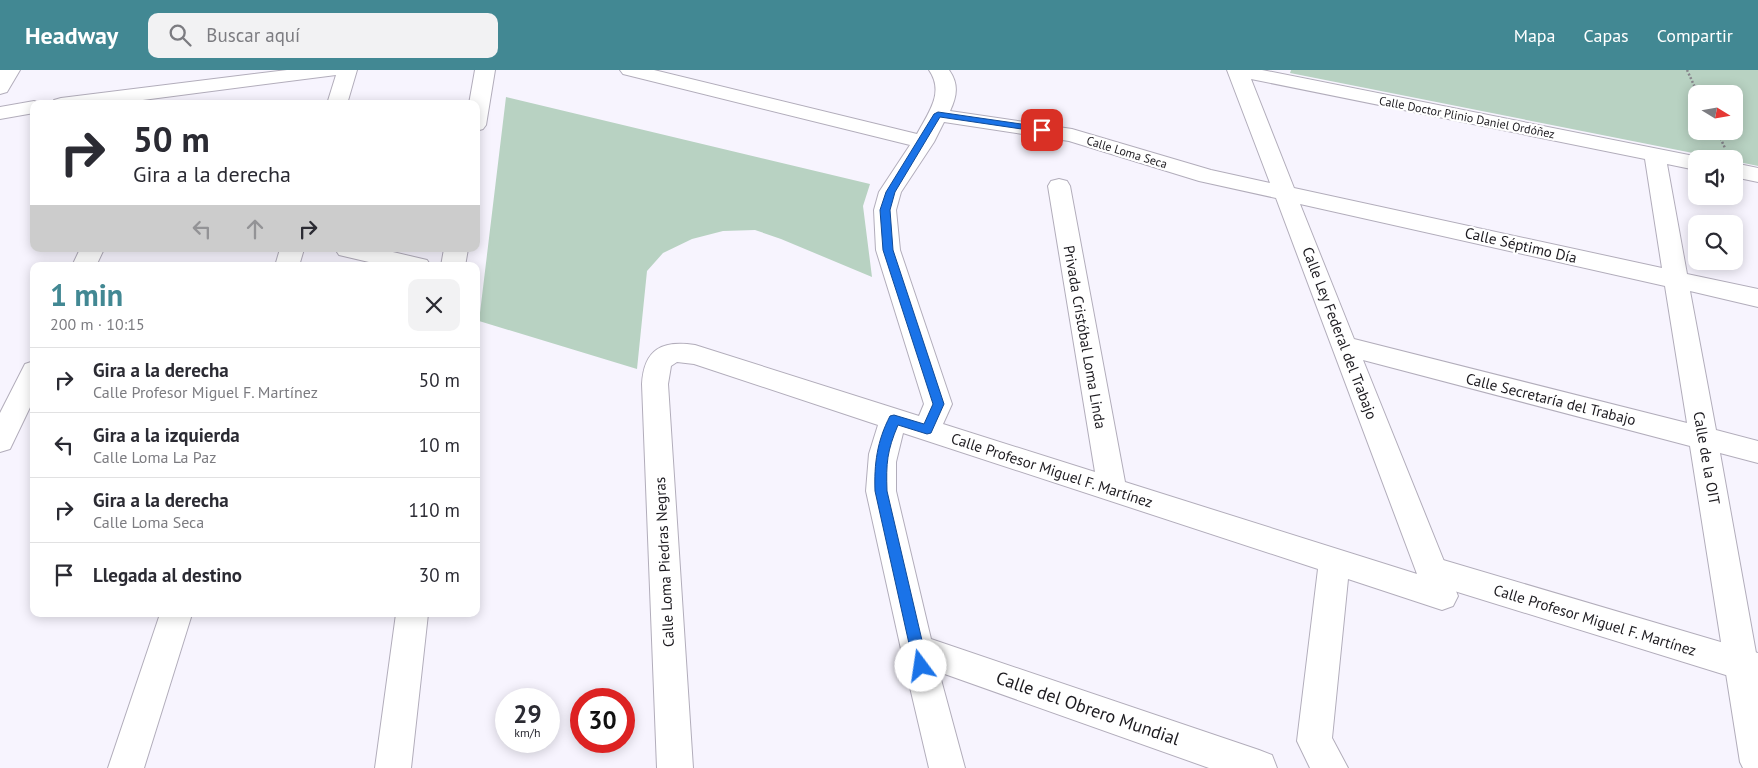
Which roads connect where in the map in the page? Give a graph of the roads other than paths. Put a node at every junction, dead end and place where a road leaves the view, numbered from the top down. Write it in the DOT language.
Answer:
graph roads {
  1 [pos="10,70"];
  2 [pos="175,70"];
  3 [pos="334,70"];
  4 [pos="347,70"];
  5 [pos="485,70"];
  6 [pos="630,70"];
  7 [pos="939,70"];
  8 [pos="1237,71"];
  9 [pos="0,88"];
  10 [pos="165,97"];
  11 [pos="120,100"];
  12 [pos="338,100"];
  13 [pos="480,101"];
  14 [pos="30,108"];
  15 [pos="2,111"];
  16 [pos="938,114"];
  17 [pos="923,142"];
  18 [pos="1655,155"];
  19 [pos="1688,161"];
  20 [pos="1743,168"];
  21 [pos="1758,175"];
  22 [pos="1059,186"];
  23 [pos="1285,193"];
  24 [pos="360,252"];
  25 [pos="402,262"];
  26 [pos="1676,280"];
  27 [pos="1758,298"];
  28 [pos="1345,346"];
  29 [pos="662,358"];
  30 [pos="30,379"];
  31 [pos="894,419"];
  32 [pos="927,430"];
  33 [pos="1703,438"];
  34 [pos="0,442"];
  35 [pos="1758,452"];
  36 [pos="1112,489"];
  37 [pos="1334,561"];
  38 [pos="1437,584"];
  39 [pos="175,617"];
  40 [pos="412,617"];
  41 [pos="917,649"];
  42 [pos="1750,666"];
  43 [pos="1758,762"];
  44 [pos="126,768"];
  45 [pos="393,768"];
  46 [pos="675,768"];
  47 [pos="947,768"];
  48 [pos="1259,768"];
  49 [pos="1330,768"];
  1 -- 9 [label="street"];
  2 -- 10 [label="street"];
  3 -- 10 [label="street"];
  4 -- 12 [label="street"];
  5 -- 13 [label="street"];
  6 -- 17 [label="street"];
  7 -- 16 [label="street"];
  8 -- 18 [label="street, Calle Doctor Plinio Daniel Ordóñez"];
  8 -- 23 [label="street, Calle Ley Federal del Trabajo"];
  10 -- 11 [label="street"];
  14 -- 15 [label="street"];
  16 -- 17 [label="street"];
  16 -- 23 [label="street, Calle Loma Seca"];
  17 -- 32 [label="street"];
  18 -- 19 [label="street, Calle Doctor Plinio Daniel Ordóñez"];
  18 -- 26 [label="street, Calle de la OIT"];
  20 -- 21 [label="street"];
  22 -- 36 [label="street, Privada Cristóbal Loma Linda"];
  23 -- 26 [label="street, Calle Séptimo Día"];
  23 -- 28 [label="street, Calle Ley Federal del Trabajo"];
  24 -- 25 [label="street"];
  26 -- 27 [label="street, Calle Séptimo Día"];
  26 -- 33 [label="street, Calle de la OIT"];
  28 -- 33 [label="street, Calle Secretaría del Trabajo"];
  28 -- 38 [label="street, Calle Ley Federal del Trabajo"];
  29 -- 31 [label="street, Calle Profesor Miguel F. Martínez"];
  29 -- 46 [label="street, Calle Loma Piedras Negras"];
  30 -- 34 [label="street"];
  31 -- 32 [label="street, Calle Profesor Miguel F. Martínez"];
  31 -- 41 [label="street"];
  32 -- 36 [label="street, Calle Profesor Miguel F. Martínez"];
  33 -- 35 [label="street, Calle Secretaría del Trabajo"];
  33 -- 42 [label="street, Calle de la OIT"];
  36 -- 37 [label="street, Calle Profesor Miguel F. Martínez"];
  37 -- 38 [label="street, Calle Profesor Miguel F. Martínez"];
  37 -- 49 [label="street"];
  38 -- 42 [label="street, Calle Profesor Miguel F. Martínez"];
  39 -- 44 [label="street"];
  40 -- 45 [label="street"];
  41 -- 47 [label="street"];
  41 -- 48 [label="street, Calle del Obrero Mundial"];
  42 -- 43 [label="street, Calle de la OIT"];
}
